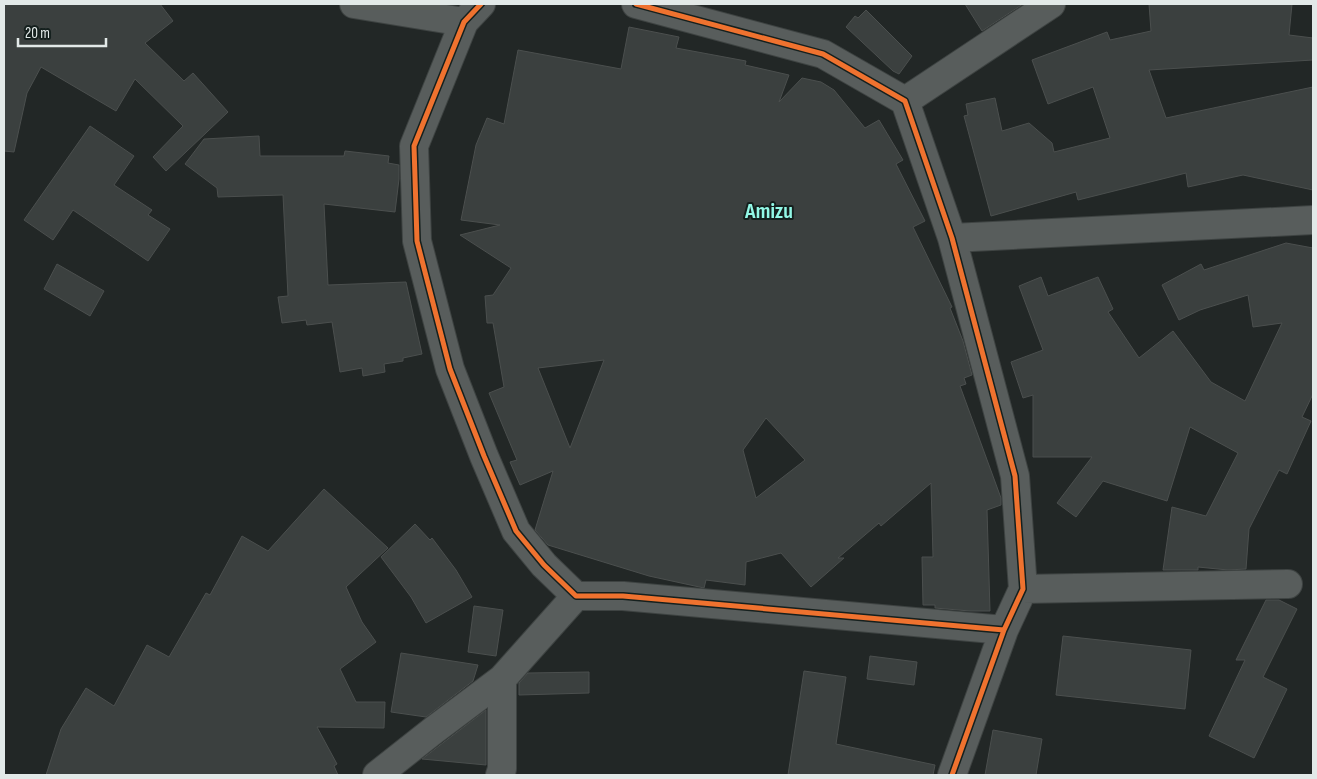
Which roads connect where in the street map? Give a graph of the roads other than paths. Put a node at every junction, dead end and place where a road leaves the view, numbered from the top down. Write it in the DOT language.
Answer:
graph roads {
  1 [pos="354,4"];
  2 [pos="636,4"];
  3 [pos="1051,4"];
  4 [pos="472,13"];
  5 [pos="905,101"];
  6 [pos="1313,220"];
  7 [pos="952,238"];
  8 [pos="1288,584"];
  9 [pos="1024,589"];
  10 [pos="576,596"];
  11 [pos="1004,630"];
  12 [pos="502,679"];
  13 [pos="377,775"];
  14 [pos="500,775"];
  15 [pos="952,775"];
  1 -- 4 [label="street"];
  2 -- 5 [label="street"];
  3 -- 5 [label="street"];
  4 -- 10 [label="street"];
  5 -- 7 [label="street"];
  6 -- 7 [label="street"];
  7 -- 9 [label="street"];
  8 -- 9 [label="street"];
  9 -- 11 [label="street"];
  10 -- 11 [label="street"];
  10 -- 12 [label="street"];
  11 -- 15 [label="street"];
  12 -- 13 [label="street"];
  12 -- 14 [label="street"];
}
